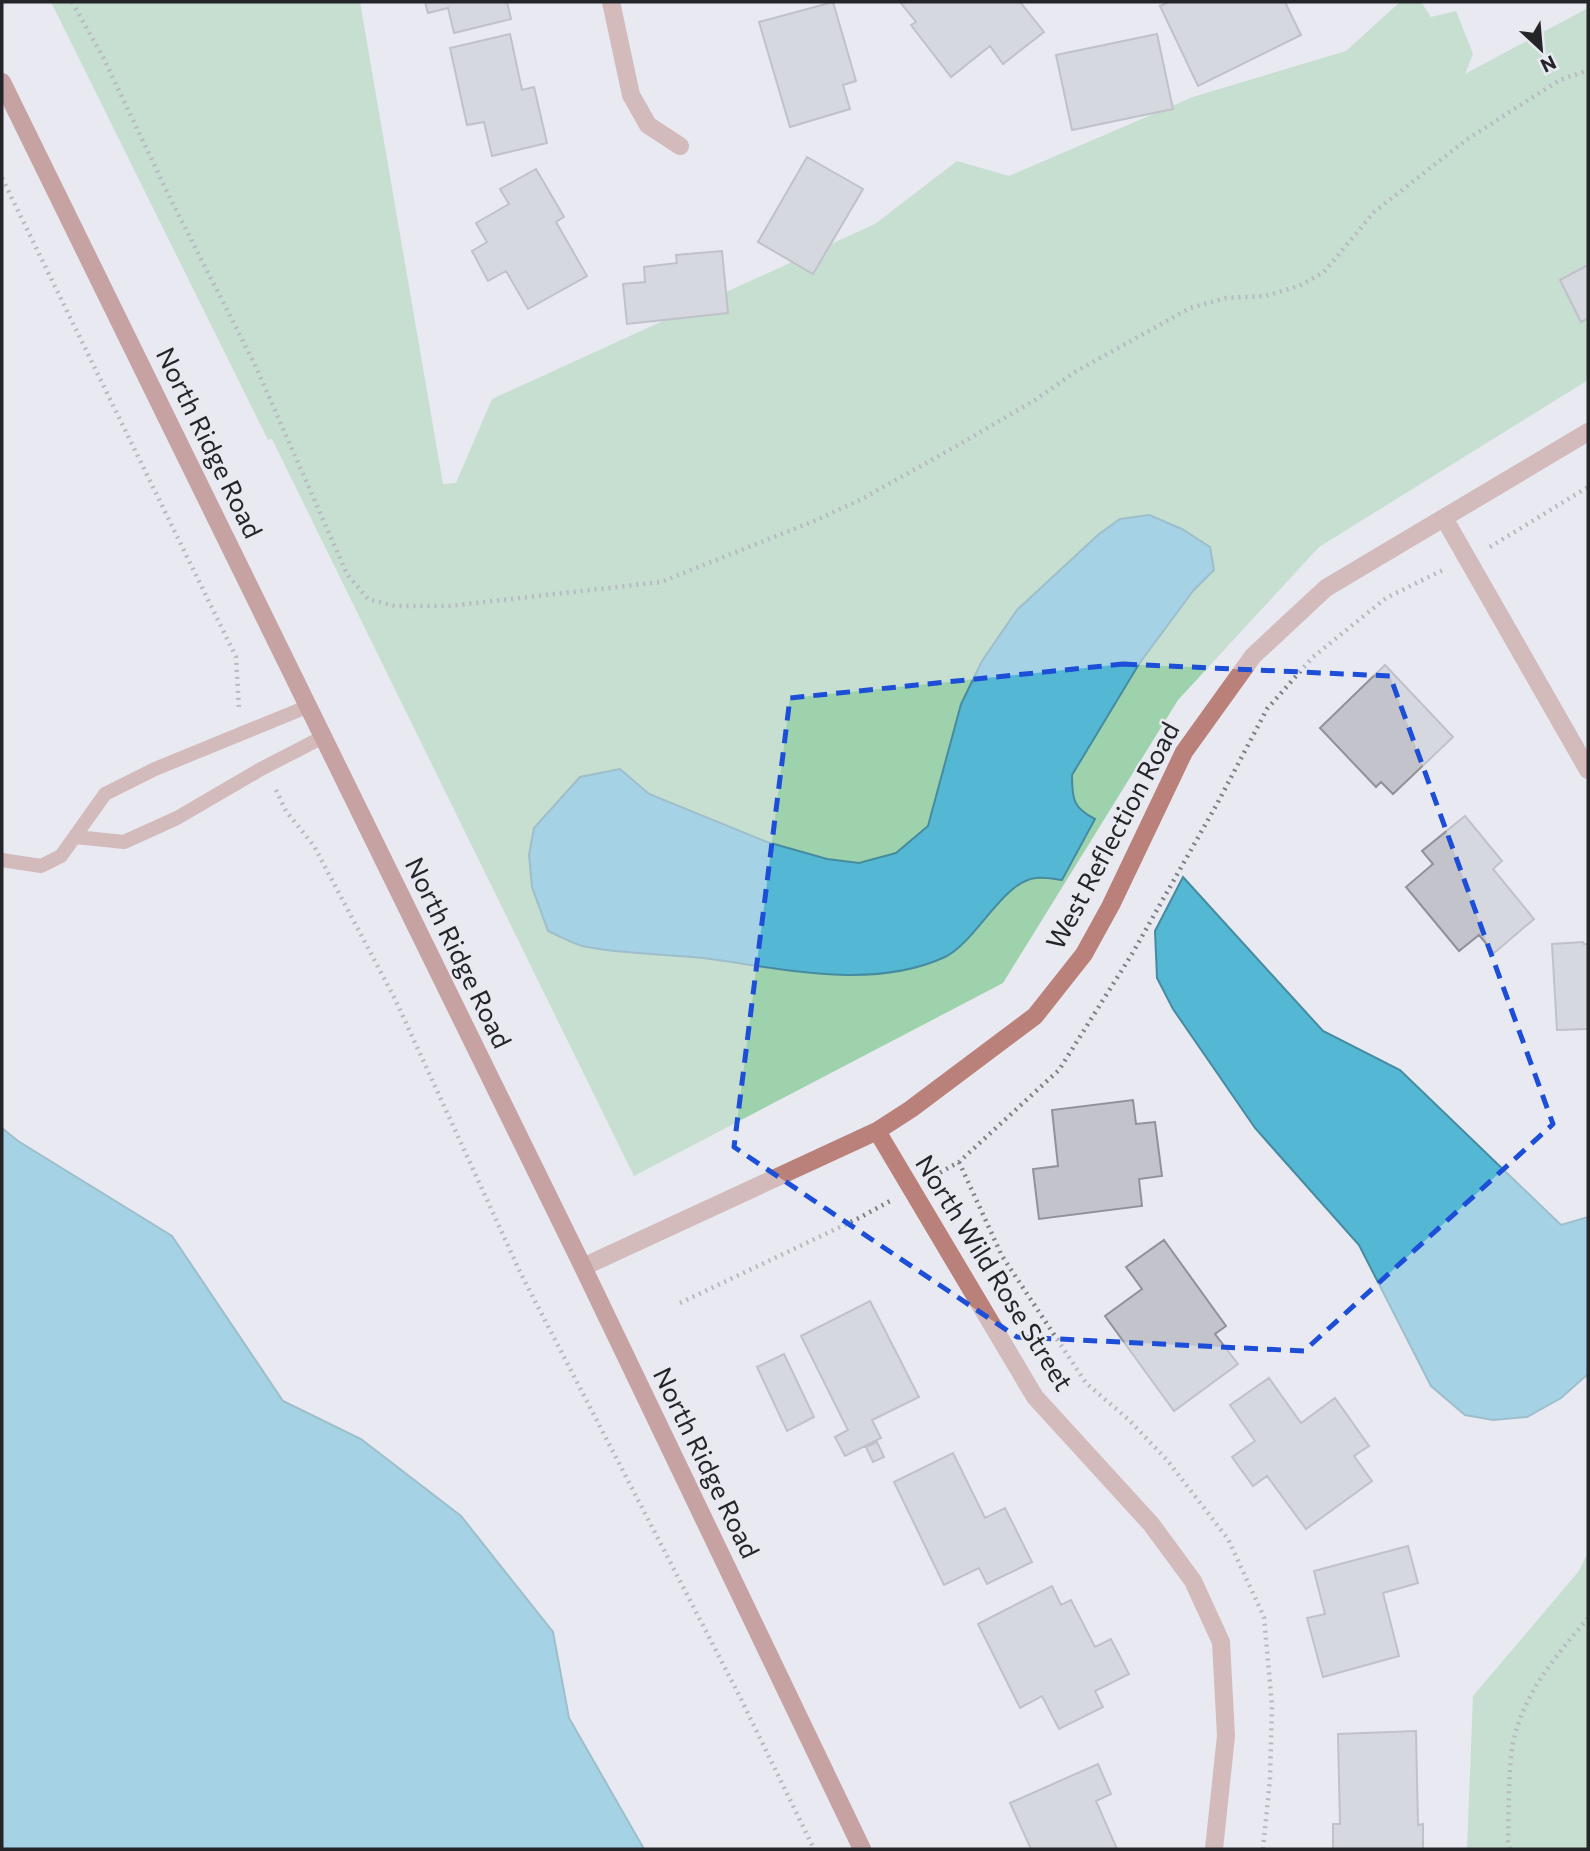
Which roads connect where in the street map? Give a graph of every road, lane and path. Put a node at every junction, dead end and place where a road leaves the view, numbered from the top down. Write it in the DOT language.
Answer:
graph roads {
  1 [pos="72,2"];
  2 [pos="611,2"];
  3 [pos="1588,70"];
  4 [pos="2,82"];
  5 [pos="680,146"];
  6 [pos="2,178"];
  7 [pos="1588,432"];
  8 [pos="1444,518"];
  9 [pos="309,706"];
  10 [pos="249,731"];
  11 [pos="323,737"];
  12 [pos="265,767"];
  13 [pos="1588,770"];
  14 [pos="76,837"];
  15 [pos="2,860"];
  16 [pos="877,1131"];
  17 [pos="583,1267"];
  18 [pos="1588,1618"];
  19 [pos="814,1849"];
  20 [pos="862,1849"];
  21 [pos="1214,1849"];
  22 [pos="1510,1849"];
  1 -- 3 [label="path"];
  2 -- 5 [label="street"];
  4 -- 9 [label="main road, North Ridge Road"];
  6 -- 10 [label="path"];
  7 -- 8 [label="street, West Reflection Road"];
  8 -- 13 [label="street"];
  8 -- 16 [label="street, West Reflection Road"];
  9 -- 10 [label="lane"];
  9 -- 11 [label="main road, North Ridge Road"];
  10 -- 14 [label="lane"];
  11 -- 12 [label="lane"];
  11 -- 17 [label="main road, North Ridge Road"];
  12 -- 14 [label="lane"];
  12 -- 19 [label="path"];
  14 -- 15 [label="lane"];
  16 -- 17 [label="street, West Reflection Road"];
  16 -- 21 [label="street, North Wild Rose Street"];
  17 -- 20 [label="main road, North Ridge Road"];
  18 -- 22 [label="path"];
}
